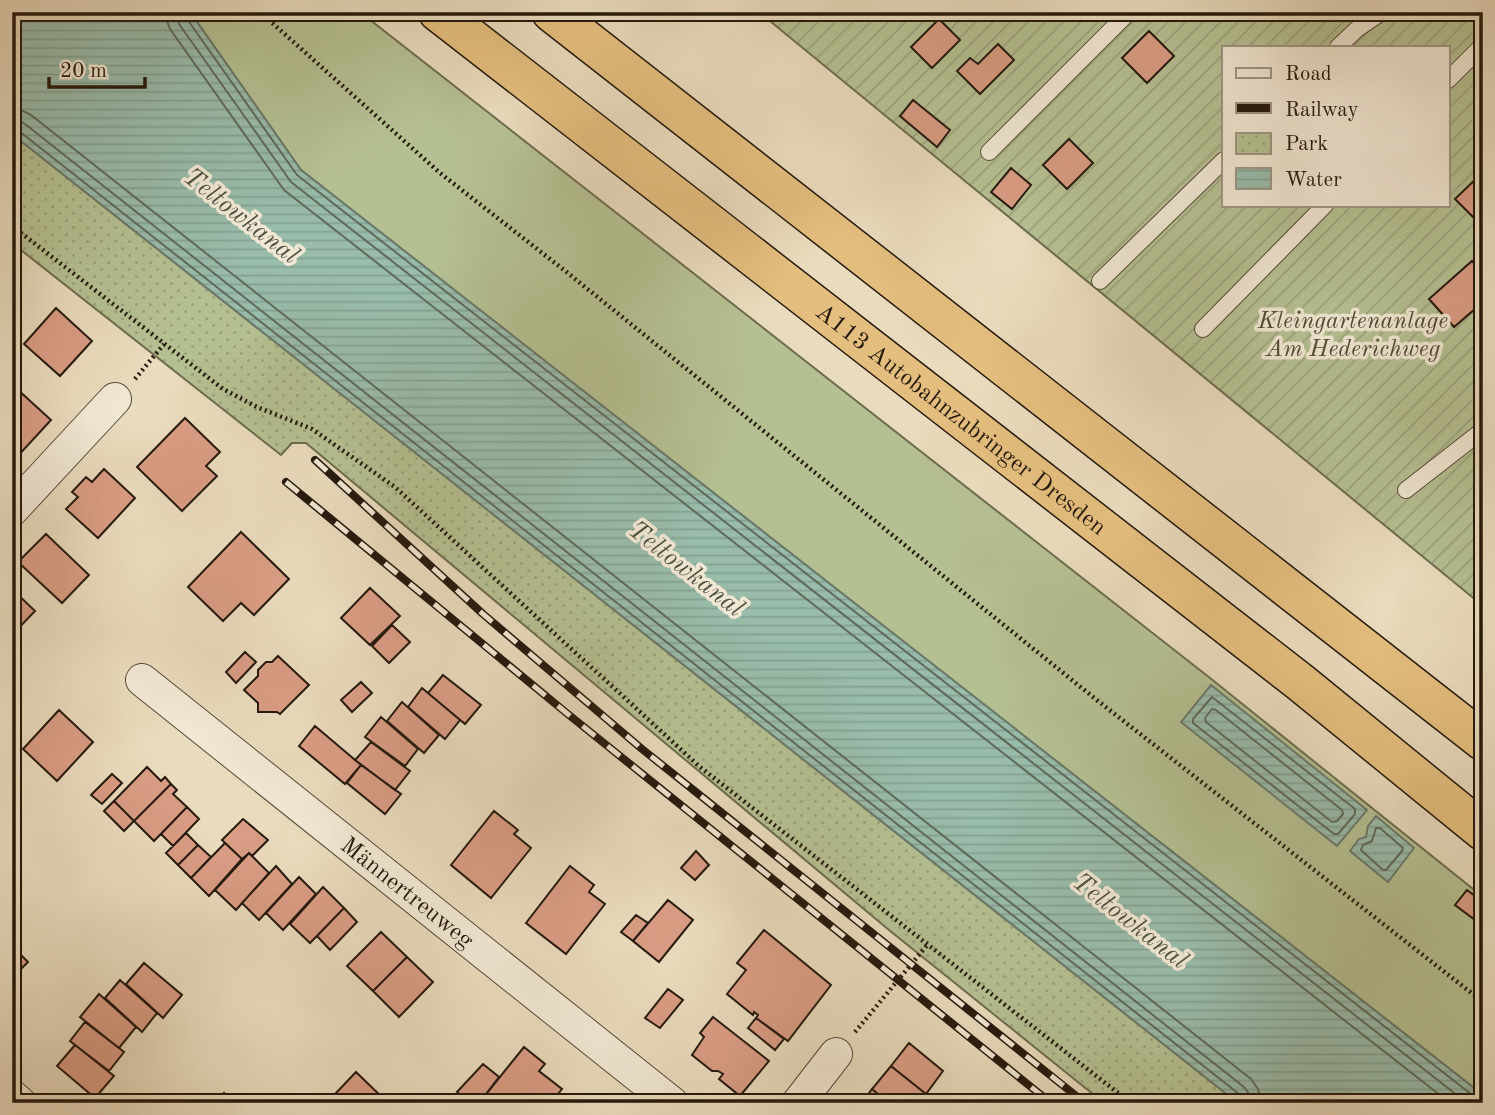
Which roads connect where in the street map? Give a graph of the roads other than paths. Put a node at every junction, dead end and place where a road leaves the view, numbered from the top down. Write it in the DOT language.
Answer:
graph roads {
  1 [pos="438,12"];
  2 [pos="551,12"];
  3 [pos="1129,12"];
  4 [pos="1382,12"];
  5 [pos="1483,44"];
  6 [pos="1339,46"];
  7 [pos="1450,78"];
  8 [pos="989,152"];
  9 [pos="1222,162"];
  10 [pos="1324,206"];
  11 [pos="1101,281"];
  12 [pos="1203,329"];
  13 [pos="115,399"];
  14 [pos="1483,430"];
  15 [pos="1406,490"];
  16 [pos="12,510"];
  17 [pos="142,680"];
  18 [pos="1483,741"];
  19 [pos="1483,831"];
  20 [pos="836,1054"];
  21 [pos="12,1096"];
  22 [pos="20,1103"];
  23 [pos="672,1103"];
  24 [pos="799,1103"];
  1 -- 19 [label="highway, A113 Autobahnzubringer Dresden"];
  2 -- 18 [label="highway"];
  3 -- 8 [label="lane"];
  4 -- 6 [label="lane"];
  5 -- 7 [label="lane"];
  9 -- 11 [label="lane"];
  10 -- 12 [label="lane"];
  13 -- 16 [label="street"];
  14 -- 15 [label="lane"];
  17 -- 23 [label="street, Männertreuweg"];
  20 -- 24 [label="street"];
  21 -- 22 [label="street"];
}
